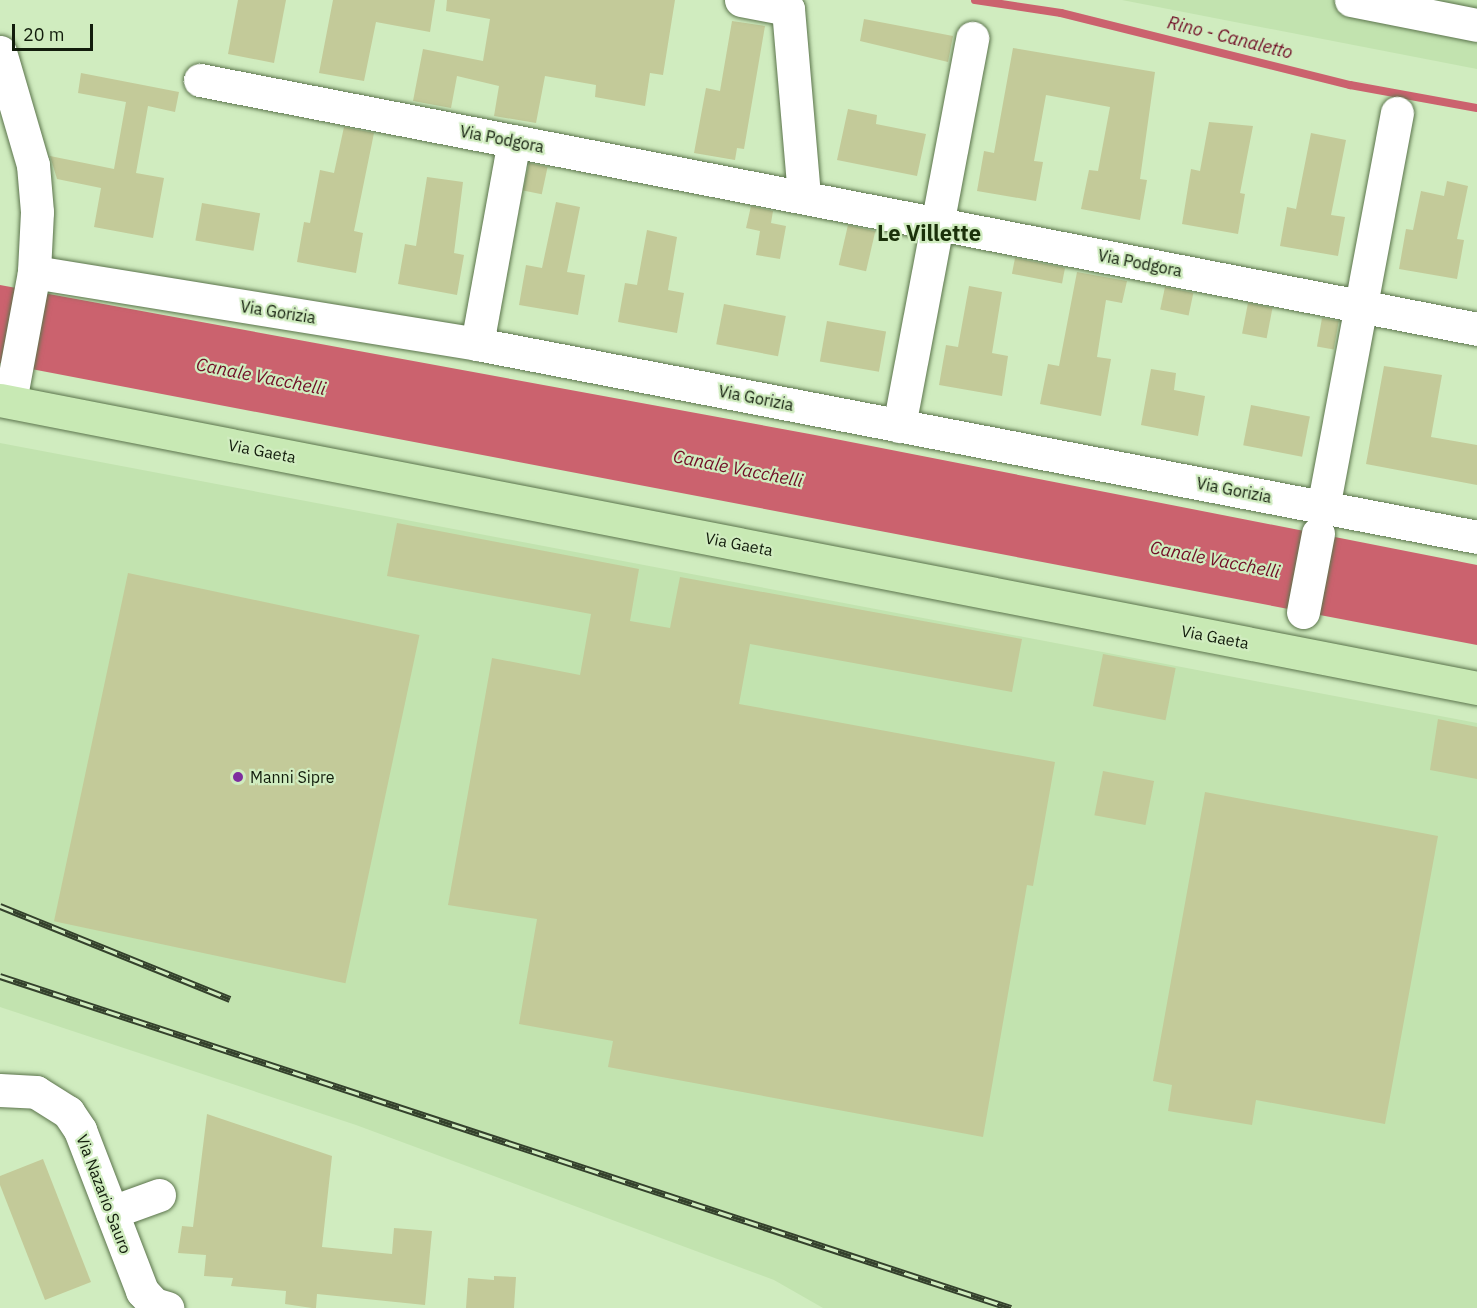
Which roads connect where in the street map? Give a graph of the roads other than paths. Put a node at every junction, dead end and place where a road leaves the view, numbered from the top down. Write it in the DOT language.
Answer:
graph roads {
  1 [pos="741,0"];
  2 [pos="1372,2"];
  3 [pos="788,4"];
  4 [pos="1477,25"];
  5 [pos="972,38"];
  6 [pos="0,52"];
  7 [pos="200,80"];
  8 [pos="6,91"];
  9 [pos="1397,113"];
  10 [pos="514,141"];
  11 [pos="804,197"];
  12 [pos="938,223"];
  13 [pos="31,281"];
  14 [pos="1361,306"];
  15 [pos="1477,329"];
  16 [pos="477,344"];
  17 [pos="5,400"];
  18 [pos="899,426"];
  19 [pos="1321,520"];
  20 [pos="1477,537"];
  21 [pos="1303,612"];
  22 [pos="1477,688"];
  23 [pos="0,1090"];
  24 [pos="159,1195"];
  25 [pos="112,1212"];
  26 [pos="157,1307"];
  1 -- 3 [label="street"];
  2 -- 4 [label="street"];
  3 -- 11 [label="street"];
  5 -- 12 [label="street"];
  6 -- 8 [label="street"];
  7 -- 10 [label="street, Via Podgora"];
  8 -- 13 [label="street"];
  9 -- 14 [label="street"];
  10 -- 11 [label="street, Via Podgora"];
  10 -- 16 [label="street"];
  11 -- 12 [label="street, Via Podgora"];
  12 -- 14 [label="street, Via Podgora"];
  12 -- 18 [label="street"];
  13 -- 16 [label="street, Via Gorizia"];
  13 -- 17 [label="street"];
  14 -- 15 [label="street, Via Podgora"];
  14 -- 19 [label="street"];
  16 -- 18 [label="street, Via Gorizia"];
  17 -- 22 [label="main road, Via Gaeta"];
  18 -- 19 [label="street, Via Gorizia"];
  19 -- 20 [label="street, Via Gorizia"];
  19 -- 21 [label="street"];
  23 -- 25 [label="street, Via Nazario Sauro"];
  24 -- 25 [label="street"];
  25 -- 26 [label="street, Via Nazario Sauro"];
}
